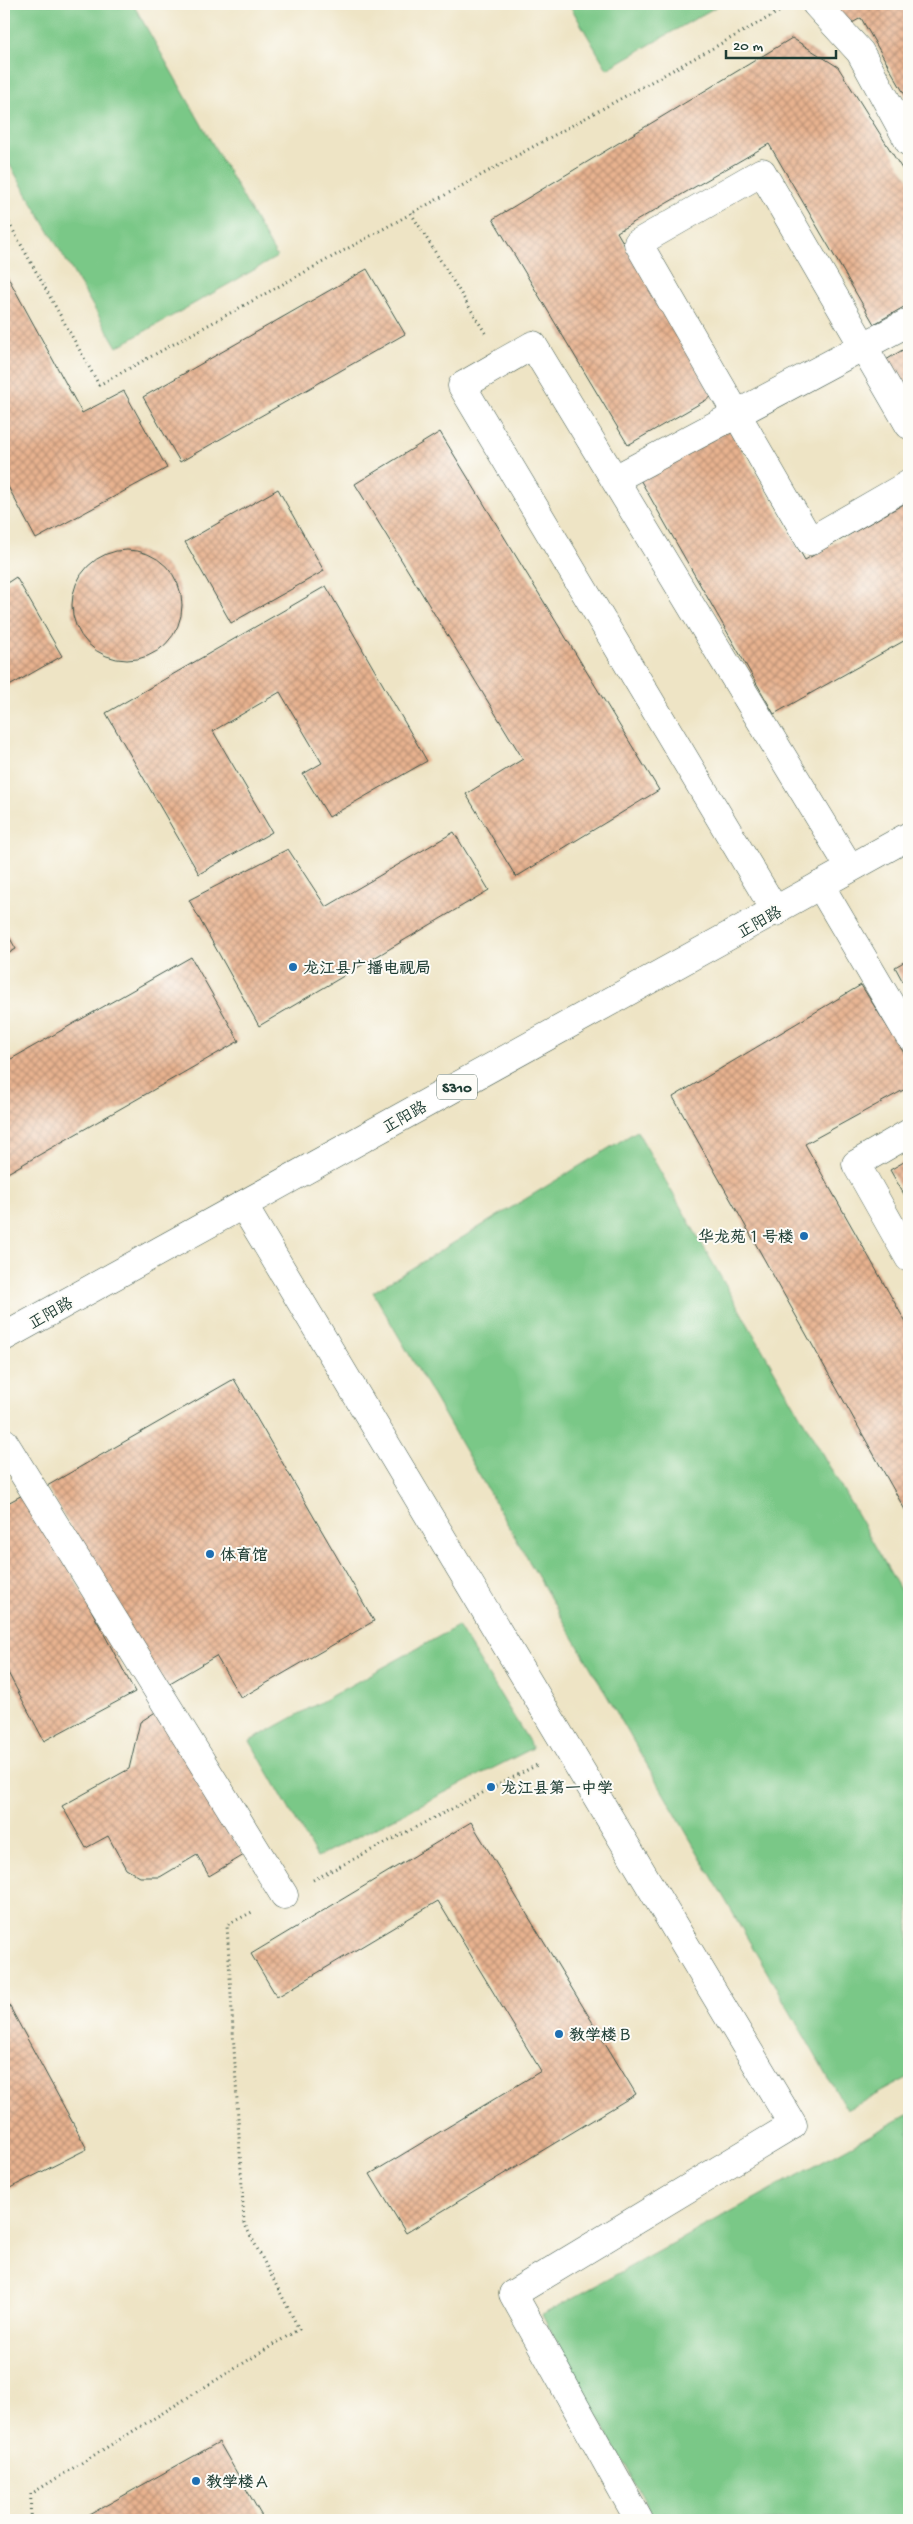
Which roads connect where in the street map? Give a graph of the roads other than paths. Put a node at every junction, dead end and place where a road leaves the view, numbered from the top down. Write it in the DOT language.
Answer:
graph roads {
  1 [pos="816,4"];
  2 [pos="909,142"];
  3 [pos="909,322"];
  4 [pos="533,345"];
  5 [pos="863,346"];
  6 [pos="504,362"];
  7 [pos="737,414"];
  8 [pos="909,425"];
  9 [pos="615,479"];
  10 [pos="909,484"];
  11 [pos="909,836"];
  12 [pos="850,868"];
  13 [pos="820,885"];
  14 [pos="776,912"];
  15 [pos="909,1036"];
  16 [pos="909,1133"];
  17 [pos="243,1205"];
  18 [pos="909,1258"];
  19 [pos="4,1337"];
  20 [pos="4,1442"];
  21 [pos="284,1895"];
  22 [pos="638,2520"];
  1 -- 2 [label="street"];
  3 -- 5 [label="street"];
  4 -- 6 [label="street"];
  4 -- 9 [label="street"];
  4 -- 14 [label="street"];
  5 -- 7 [label="street"];
  5 -- 7 [label="street"];
  5 -- 8 [label="street"];
  7 -- 9 [label="street"];
  7 -- 10 [label="street"];
  9 -- 12 [label="street"];
  11 -- 12 [label="street, 正阳路 / S310"];
  12 -- 13 [label="street, 正阳路 / S310"];
  13 -- 14 [label="street, 正阳路 / S310"];
  13 -- 15 [label="street"];
  14 -- 17 [label="street, 正阳路 / S310"];
  16 -- 18 [label="street"];
  17 -- 19 [label="street, 正阳路 / S310"];
  17 -- 22 [label="street"];
  20 -- 21 [label="street"];
}
